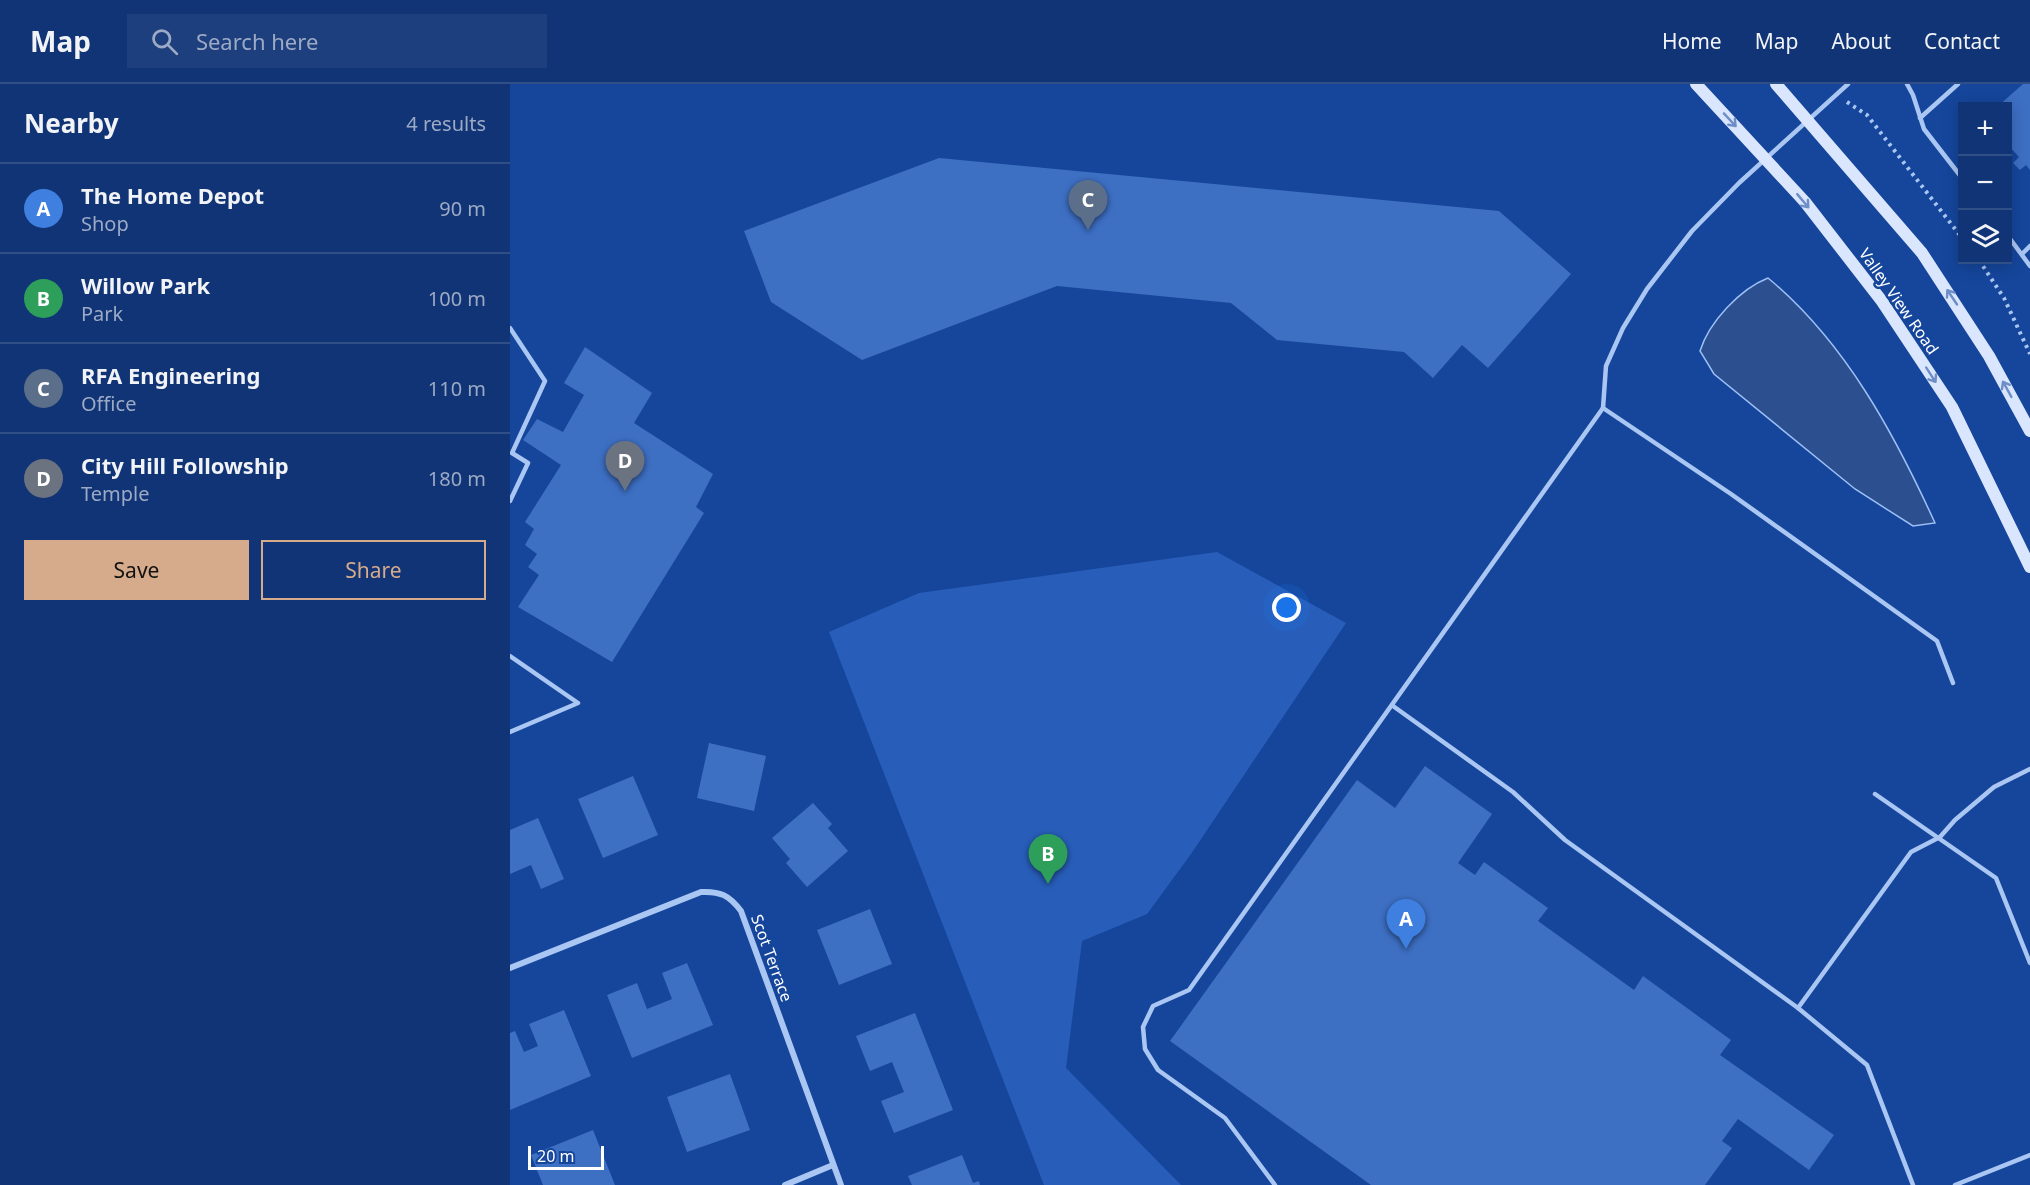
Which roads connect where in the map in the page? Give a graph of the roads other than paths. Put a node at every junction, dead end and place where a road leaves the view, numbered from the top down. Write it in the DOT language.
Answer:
graph roads {
  1 [pos="1696,84"];
  2 [pos="1776,84"];
  3 [pos="1848,84"];
  4 [pos="1907,84"];
  5 [pos="1958,84"];
  6 [pos="1920,118"];
  7 [pos="1809,120"];
  8 [pos="1765,157"];
  9 [pos="1958,173"];
  10 [pos="2012,242"];
  11 [pos="2030,246"];
  12 [pos="2022,254"];
  13 [pos="2030,266"];
  14 [pos="510,328"];
  15 [pos="1603,408"];
  16 [pos="2030,431"];
  17 [pos="511,452"];
  18 [pos="510,501"];
  19 [pos="2030,567"];
  20 [pos="510,656"];
  21 [pos="1953,683"];
  22 [pos="1394,706"];
  23 [pos="510,732"];
  24 [pos="2030,769"];
  25 [pos="1875,794"];
  26 [pos="1940,837"];
  27 [pos="2030,963"];
  28 [pos="510,968"];
  29 [pos="1798,1008"];
  30 [pos="2030,1155"];
  31 [pos="833,1165"];
  32 [pos="785,1185"];
  33 [pos="841,1185"];
  34 [pos="1275,1185"];
  35 [pos="1913,1185"];
  36 [pos="1955,1185"];
  1 -- 8 [label="main road, Valley View Road, one-way"];
  2 -- 7 [label="main road"];
  3 -- 7 [label="lane"];
  4 -- 6 [label="lane"];
  5 -- 6 [label="lane"];
  6 -- 9 [label="lane"];
  7 -- 8 [label="lane"];
  16 -- 7 [label="main road, one-way"];
  8 -- 15 [label="lane"];
  8 -- 19 [label="main road, Valley View Road, one-way"];
  10 -- 12 [label="lane"];
  11 -- 12 [label="lane"];
  12 -- 13 [label="lane"];
  14 -- 17 [label="lane"];
  15 -- 21 [label="lane"];
  15 -- 22 [label="lane"];
  17 -- 18 [label="lane"];
  20 -- 23 [label="lane"];
  22 -- 29 [label="lane"];
  22 -- 34 [label="lane"];
  24 -- 26 [label="lane"];
  25 -- 26 [label="lane"];
  26 -- 27 [label="lane"];
  26 -- 29 [label="lane"];
  28 -- 31 [label="street, Scot Terrace"];
  29 -- 35 [label="lane"];
  30 -- 36 [label="lane"];
  31 -- 32 [label="street"];
  31 -- 33 [label="street, Scot Terrace"];
}
